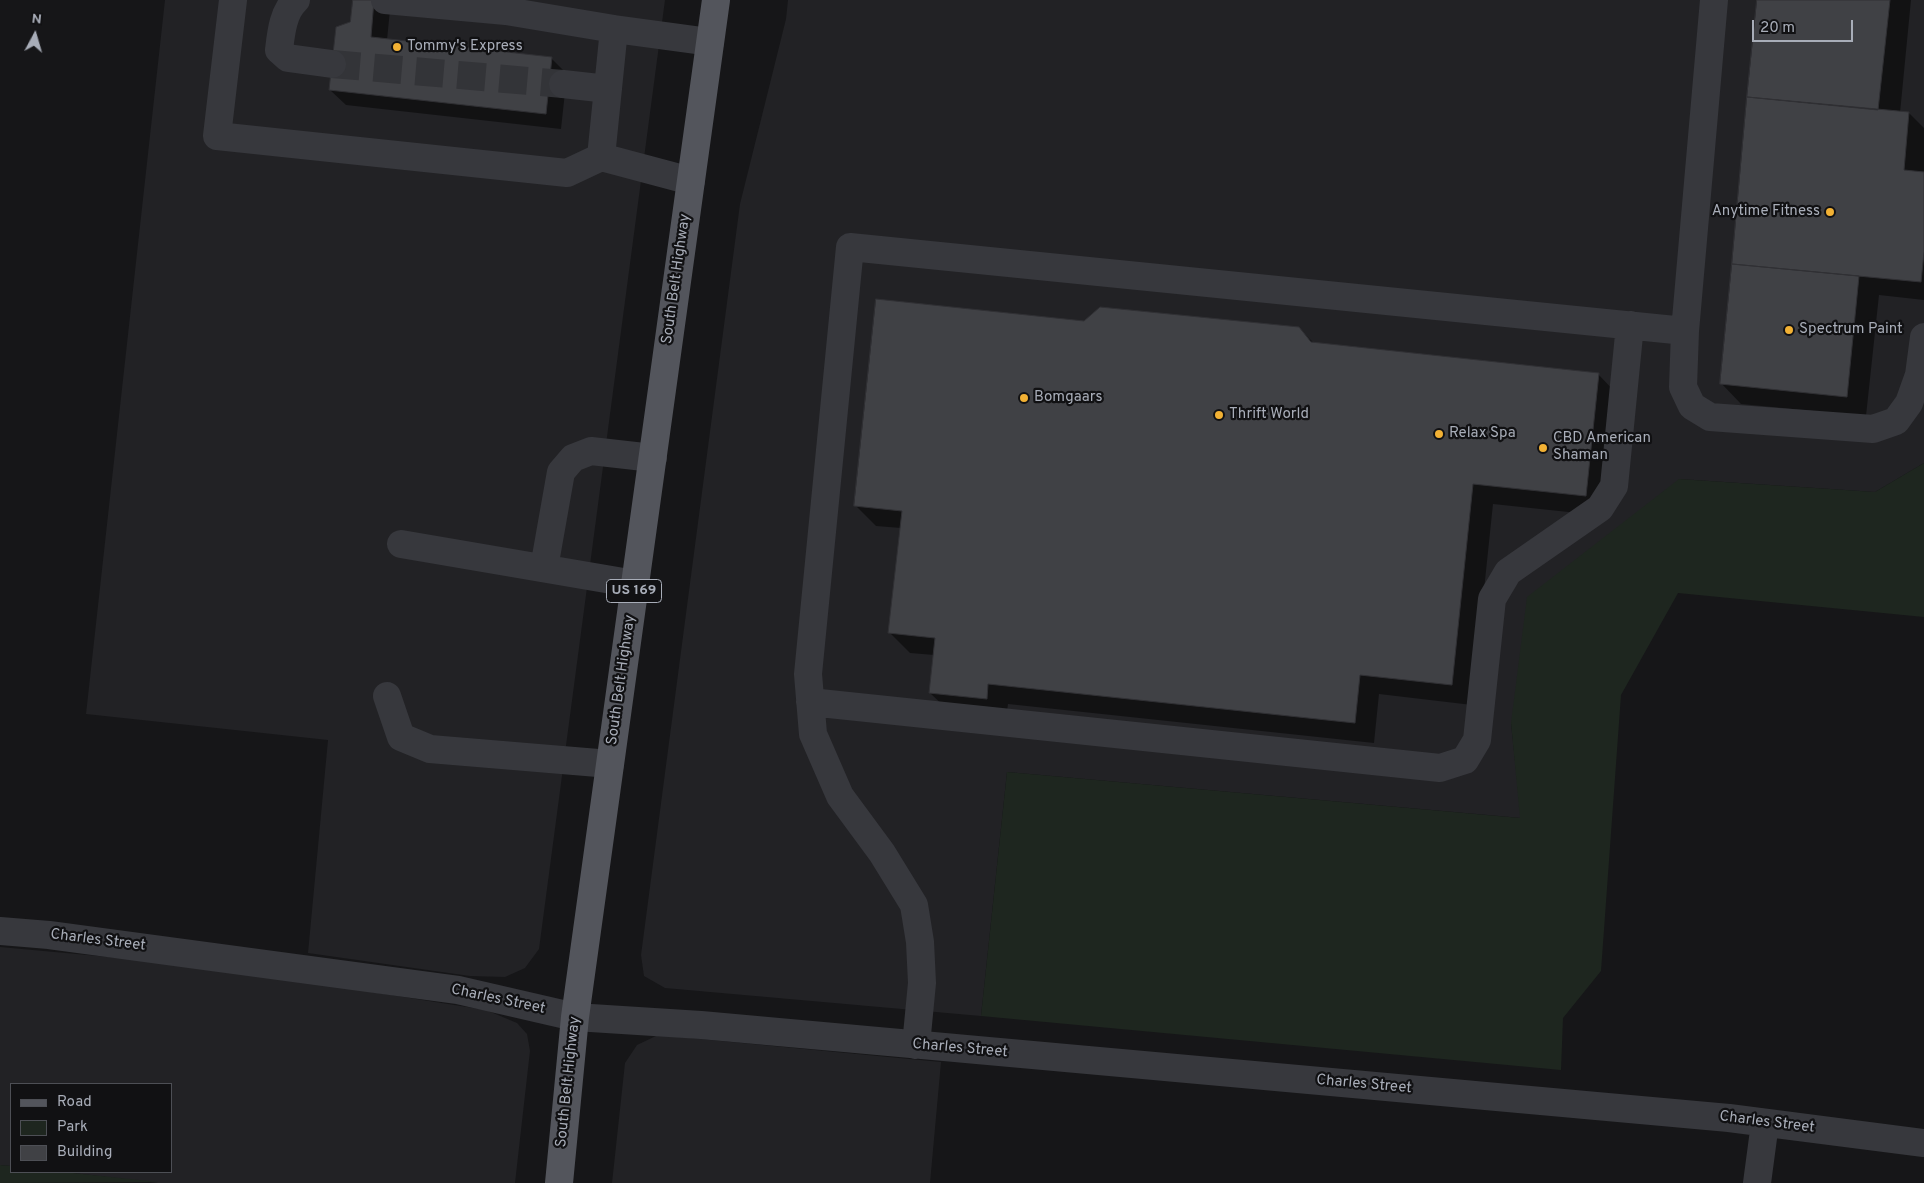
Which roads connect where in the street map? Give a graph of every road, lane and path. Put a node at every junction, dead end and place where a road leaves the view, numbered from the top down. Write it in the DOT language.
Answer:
graph roads {
  1 [pos="233,0"];
  2 [pos="296,0"];
  3 [pos="385,0"];
  4 [pos="716,0"];
  5 [pos="1714,0"];
  6 [pos="614,29"];
  7 [pos="710,42"];
  8 [pos="332,64"];
  9 [pos="563,84"];
  10 [pos="608,89"];
  11 [pos="601,156"];
  12 [pos="691,181"];
  13 [pos="1630,325"];
  14 [pos="1685,331"];
  15 [pos="1924,337"];
  16 [pos="653,458"];
  17 [pos="402,544"];
  18 [pos="544,568"];
  19 [pos="635,584"];
  20 [pos="387,696"];
  21 [pos="810,702"];
  22 [pos="610,764"];
  23 [pos="0,931"];
  24 [pos="575,1017"];
  25 [pos="916,1045"];
  26 [pos="1765,1123"];
  27 [pos="1924,1143"];
  28 [pos="559,1183"];
  29 [pos="1757,1183"];
  1 -- 11 [label="street"];
  2 -- 8 [label="street"];
  3 -- 6 [label="street"];
  4 -- 7 [label="main road, South Belt Highway / US 169"];
  5 -- 14 [label="street"];
  6 -- 7 [label="street"];
  6 -- 10 [label="street"];
  7 -- 12 [label="main road, South Belt Highway / US 169"];
  9 -- 10 [label="street"];
  10 -- 11 [label="street"];
  11 -- 12 [label="street"];
  12 -- 16 [label="main road, South Belt Highway / US 169"];
  13 -- 14 [label="street"];
  13 -- 21 [label="street"];
  13 -- 21 [label="street"];
  14 -- 15 [label="street"];
  16 -- 18 [label="street"];
  16 -- 19 [label="main road, South Belt Highway / US 169"];
  17 -- 18 [label="street"];
  18 -- 19 [label="street"];
  19 -- 22 [label="main road, South Belt Highway / US 169"];
  20 -- 22 [label="street"];
  21 -- 25 [label="street"];
  22 -- 24 [label="main road, South Belt Highway / US 169"];
  23 -- 24 [label="street, Charles Street"];
  24 -- 25 [label="street, Charles Street"];
  24 -- 28 [label="main road, South Belt Highway / US 169"];
  25 -- 26 [label="street, Charles Street"];
  26 -- 27 [label="street, Charles Street"];
  26 -- 29 [label="street"];
}
